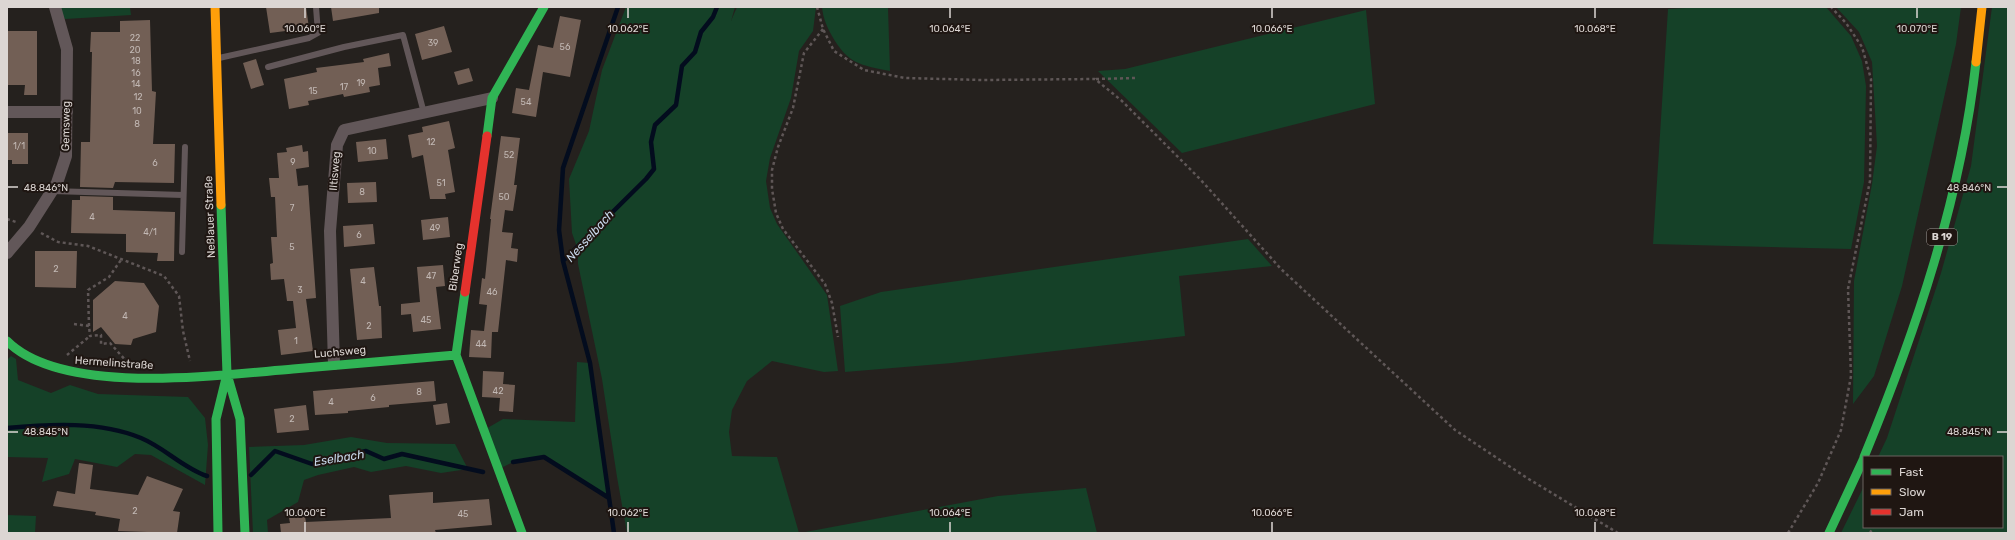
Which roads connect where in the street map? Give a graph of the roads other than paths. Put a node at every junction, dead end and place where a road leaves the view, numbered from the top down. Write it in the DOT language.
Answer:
graph roads {
  1 [pos="55,7"];
  2 [pos="215,7"];
  3 [pos="316,7"];
  4 [pos="544,7"];
  5 [pos="1982,7"];
  6 [pos="215,58"];
  7 [pos="268,67"];
  8 [pos="492,98"];
  9 [pos="7,112"];
  10 [pos="67,112"];
  11 [pos="424,113"];
  12 [pos="185,147"];
  13 [pos="52,191"];
  14 [pos="183,195"];
  15 [pos="182,252"];
  16 [pos="7,253"];
  17 [pos="7,341"];
  18 [pos="456,355"];
  19 [pos="334,364"];
  20 [pos="227,374"];
  21 [pos="1865,456"];
  22 [pos="1863,460"];
  23 [pos="218,533"];
  24 [pos="245,533"];
  25 [pos="522,533"];
  26 [pos="1829,533"];
  1 -- 10 [label="street, Gemsweg"];
  2 -- 6 [label="main road, Neßlauer Straße"];
  3 -- 6 [label="lane"];
  4 -- 8 [label="main road, Biberweg"];
  5 -- 21 [label="main road, B 19"];
  6 -- 20 [label="main road, Neßlauer Straße"];
  7 -- 11 [label="lane"];
  8 -- 11 [label="street, Iltisweg"];
  8 -- 18 [label="main road, Biberweg"];
  9 -- 10 [label="street"];
  10 -- 13 [label="street, Gemsweg"];
  11 -- 19 [label="street, Iltisweg"];
  12 -- 14 [label="lane"];
  13 -- 14 [label="lane"];
  13 -- 16 [label="street, Gemsweg"];
  14 -- 15 [label="lane"];
  17 -- 20 [label="main road, Hermelinstraße"];
  18 -- 19 [label="main road, Luchsweg"];
  18 -- 25 [label="main road, Biberweg"];
  19 -- 20 [label="main road, Luchsweg"];
  20 -- 23 [label="main road, Neßlauer Straße"];
  20 -- 24 [label="main road, Neßlauer Straße"];
  22 -- 26 [label="main road, B 19"];
}
